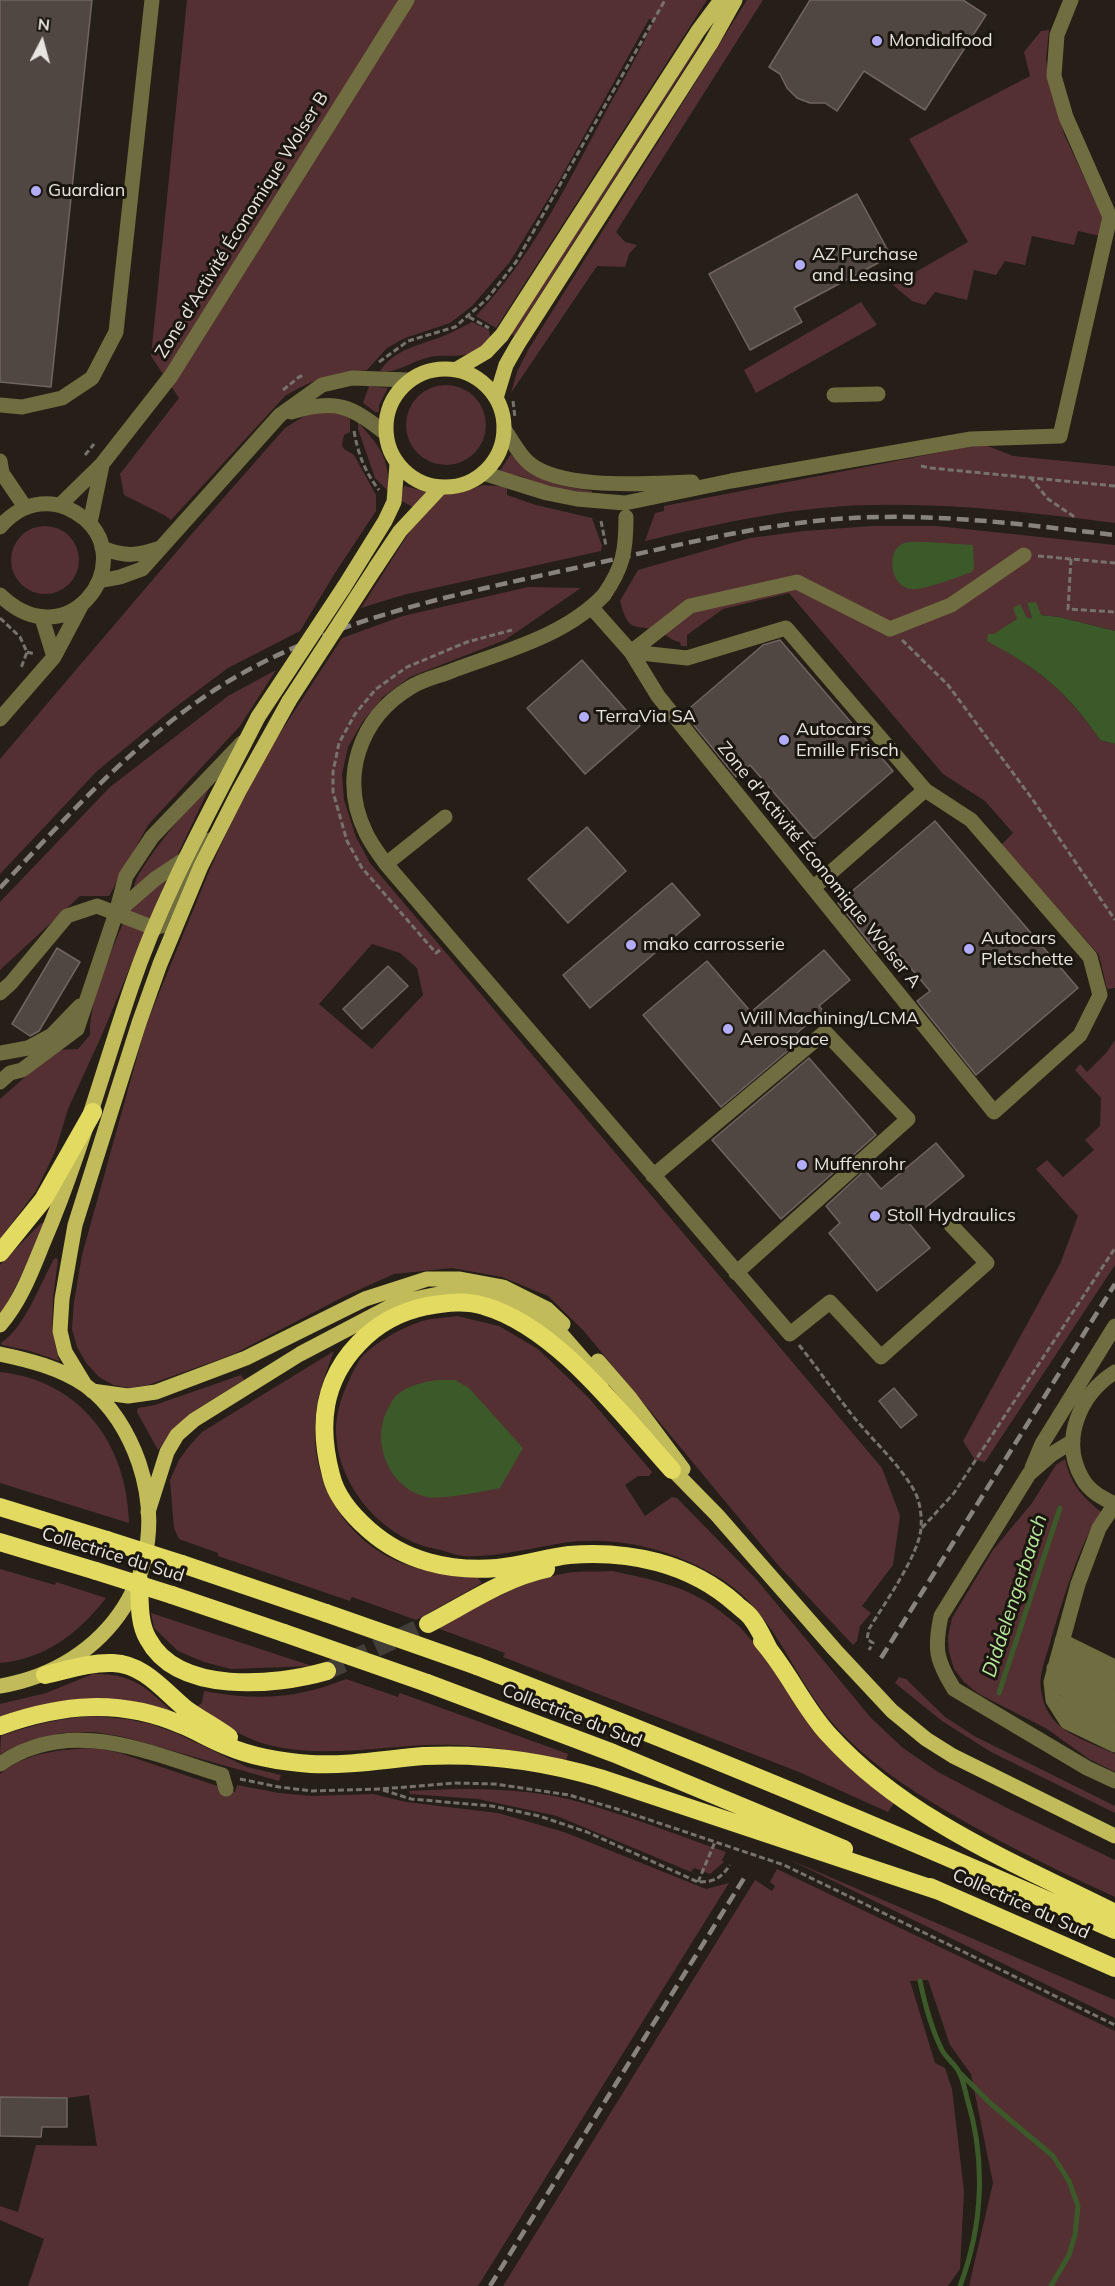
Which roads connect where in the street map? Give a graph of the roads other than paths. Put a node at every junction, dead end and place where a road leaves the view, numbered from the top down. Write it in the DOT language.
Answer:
graph roads {
  1 [pos="152,0"];
  2 [pos="407,0"];
  3 [pos="721,0"];
  4 [pos="735,0"];
  5 [pos="1071,0"];
  6 [pos="457,369"];
  7 [pos="408,380"];
  8 [pos="878,394"];
  9 [pos="834,395"];
  10 [pos="496,398"];
  11 [pos="0,405"];
  12 [pos="280,415"];
  13 [pos="504,429"];
  14 [pos="385,433"];
  15 [pos="0,461"];
  16 [pos="102,464"];
  17 [pos="397,464"];
  18 [pos="483,473"];
  19 [pos="731,481"];
  20 [pos="613,484"];
  21 [pos="441,487"];
  22 [pos="60,505"];
  23 [pos="25,507"];
  24 [pos="625,510"];
  25 [pos="90,523"];
  26 [pos="0,527"];
  27 [pos="163,547"];
  28 [pos="102,548"];
  29 [pos="1024,555"];
  30 [pos="99,581"];
  31 [pos="0,595"];
  32 [pos="81,606"];
  33 [pos="592,608"];
  34 [pos="42,618"];
  35 [pos="631,652"];
  36 [pos="54,657"];
  37 [pos="0,719"];
  38 [pos="247,738"];
  39 [pos="925,790"];
  40 [pos="445,817"];
  41 [pos="223,823"];
  42 [pos="185,860"];
  43 [pos="386,864"];
  44 [pos="813,888"];
  45 [pos="116,913"];
  46 [pos="154,928"];
  47 [pos="0,993"];
  48 [pos="86,999"];
  49 [pos="0,1053"];
  50 [pos="0,1082"];
  51 [pos="93,1112"];
  52 [pos="652,1176"];
  53 [pos="951,1225"];
  54 [pos="0,1253"];
  55 [pos="736,1274"];
  56 [pos="0,1325"];
  57 [pos="1115,1326"];
  58 [pos="0,1354"];
  59 [pos="1115,1371"];
  60 [pos="88,1388"];
  61 [pos="1073,1441"];
  62 [pos="672,1470"];
  63 [pos="1029,1474"];
  64 [pos="1115,1504"];
  65 [pos="0,1507"];
  66 [pos="148,1512"];
  67 [pos="717,1515"];
  68 [pos="0,1542"];
  69 [pos="139,1580"];
  70 [pos="428,1624"];
  71 [pos="770,1650"];
  72 [pos="1057,1661"];
  73 [pos="1115,1666"];
  74 [pos="327,1671"];
  75 [pos="45,1675"];
  76 [pos="1115,1682"];
  77 [pos="0,1686"];
  78 [pos="1115,1698"];
  79 [pos="1053,1700"];
  80 [pos="1115,1714"];
  81 [pos="0,1726"];
  82 [pos="1115,1730"];
  83 [pos="1115,1745"];
  84 [pos="278,1760"];
  85 [pos="0,1764"];
  86 [pos="1115,1781"];
  87 [pos="224,1782"];
  88 [pos="1115,1836"];
  89 [pos="939,1891"];
  90 [pos="1115,1913"];
  91 [pos="1115,1930"];
  92 [pos="1115,1968"];
  1 -- 11 [label="lane"];
  2 -- 16 [label="lane, Zone d'Activité Économique Wolser B"];
  3 -- 6 [label="main road"];
  4 -- 10 [label="main road"];
  5 -- 19 [label="lane"];
  6 -- 7 [label="main road"];
  6 -- 10 [label="main road"];
  7 -- 12 [label="lane"];
  7 -- 14 [label="main road"];
  8 -- 9 [label="lane"];
  10 -- 13 [label="main road"];
  12 -- 14 [label="lane"];
  12 -- 27 [label="lane"];
  13 -- 18 [label="main road"];
  13 -- 20 [label="lane"];
  14 -- 17 [label="main road"];
  15 -- 23 [label="lane"];
  16 -- 22 [label="lane, Zone d'Activité Économique Wolser B"];
  16 -- 25 [label="lane, Zone d'Activité Économique Wolser B"];
  17 -- 21 [label="main road"];
  17 -- 38 [label="main road, bridge"];
  18 -- 21 [label="main road"];
  18 -- 24 [label="lane"];
  19 -- 20 [label="lane"];
  19 -- 24 [label="lane"];
  20 -- 24 [label="lane"];
  21 -- 41 [label="main road, bridge"];
  22 -- 23 [label="lane"];
  22 -- 25 [label="lane"];
  23 -- 26 [label="lane"];
  24 -- 33 [label="lane, bridge"];
  25 -- 28 [label="lane"];
  27 -- 28 [label="lane"];
  27 -- 30 [label="lane"];
  28 -- 30 [label="lane"];
  29 -- 35 [label="lane"];
  30 -- 32 [label="lane"];
  31 -- 34 [label="lane"];
  32 -- 34 [label="lane"];
  32 -- 36 [label="lane"];
  33 -- 35 [label="lane, Zone d'Activité Économique Wolser A"];
  33 -- 43 [label="lane"];
  34 -- 36 [label="lane"];
  35 -- 39 [label="lane, Zone d'Activité Économique Wolser A"];
  35 -- 44 [label="lane, Zone d'Activité Économique Wolser A"];
  36 -- 37 [label="lane"];
  38 -- 42 [label="main road"];
  38 -- 45 [label="lane"];
  39 -- 44 [label="lane"];
  39 -- 44 [label="lane, Zone d'Activité Économique Wolser A"];
  40 -- 43 [label="lane"];
  41 -- 46 [label="lane"];
  41 -- 60 [label="main road"];
  42 -- 45 [label="lane"];
  42 -- 46 [label="main road"];
  43 -- 52 [label="lane"];
  45 -- 46 [label="lane"];
  45 -- 47 [label="lane"];
  45 -- 48 [label="lane"];
  46 -- 51 [label="main road"];
  48 -- 49 [label="lane"];
  48 -- 50 [label="lane"];
  51 -- 54 [label="highway"];
  51 -- 56 [label="main road"];
  52 -- 55 [label="lane"];
  52 -- 55 [label="lane"];
  53 -- 55 [label="lane"];
  57 -- 63 [label="lane"];
  58 -- 60 [label="main road"];
  59 -- 61 [label="lane"];
  60 -- 66 [label="main road"];
  60 -- 67 [label="main road"];
  61 -- 63 [label="lane"];
  61 -- 64 [label="lane"];
  62 -- 66 [label="main road"];
  62 -- 67 [label="main road"];
  62 -- 71 [label="highway"];
  63 -- 86 [label="lane"];
  64 -- 72 [label="lane"];
  65 -- 91 [label="highway, Collectrice du Sud, bridge"];
  66 -- 69 [label="main road"];
  67 -- 88 [label="main road"];
  68 -- 89 [label="highway, Collectrice du Sud, bridge"];
  69 -- 74 [label="highway"];
  69 -- 75 [label="main road"];
  70 -- 71 [label="highway"];
  71 -- 90 [label="highway"];
  72 -- 73 [label="lane"];
  72 -- 76 [label="lane"];
  72 -- 78 [label="lane"];
  72 -- 79 [label="lane"];
  72 -- 80 [label="lane"];
  75 -- 77 [label="main road"];
  75 -- 84 [label="highway"];
  79 -- 82 [label="lane"];
  79 -- 83 [label="lane"];
  81 -- 84 [label="highway"];
  84 -- 89 [label="highway"];
  85 -- 87 [label="lane"];
  89 -- 92 [label="highway, Collectrice du Sud"];
}
